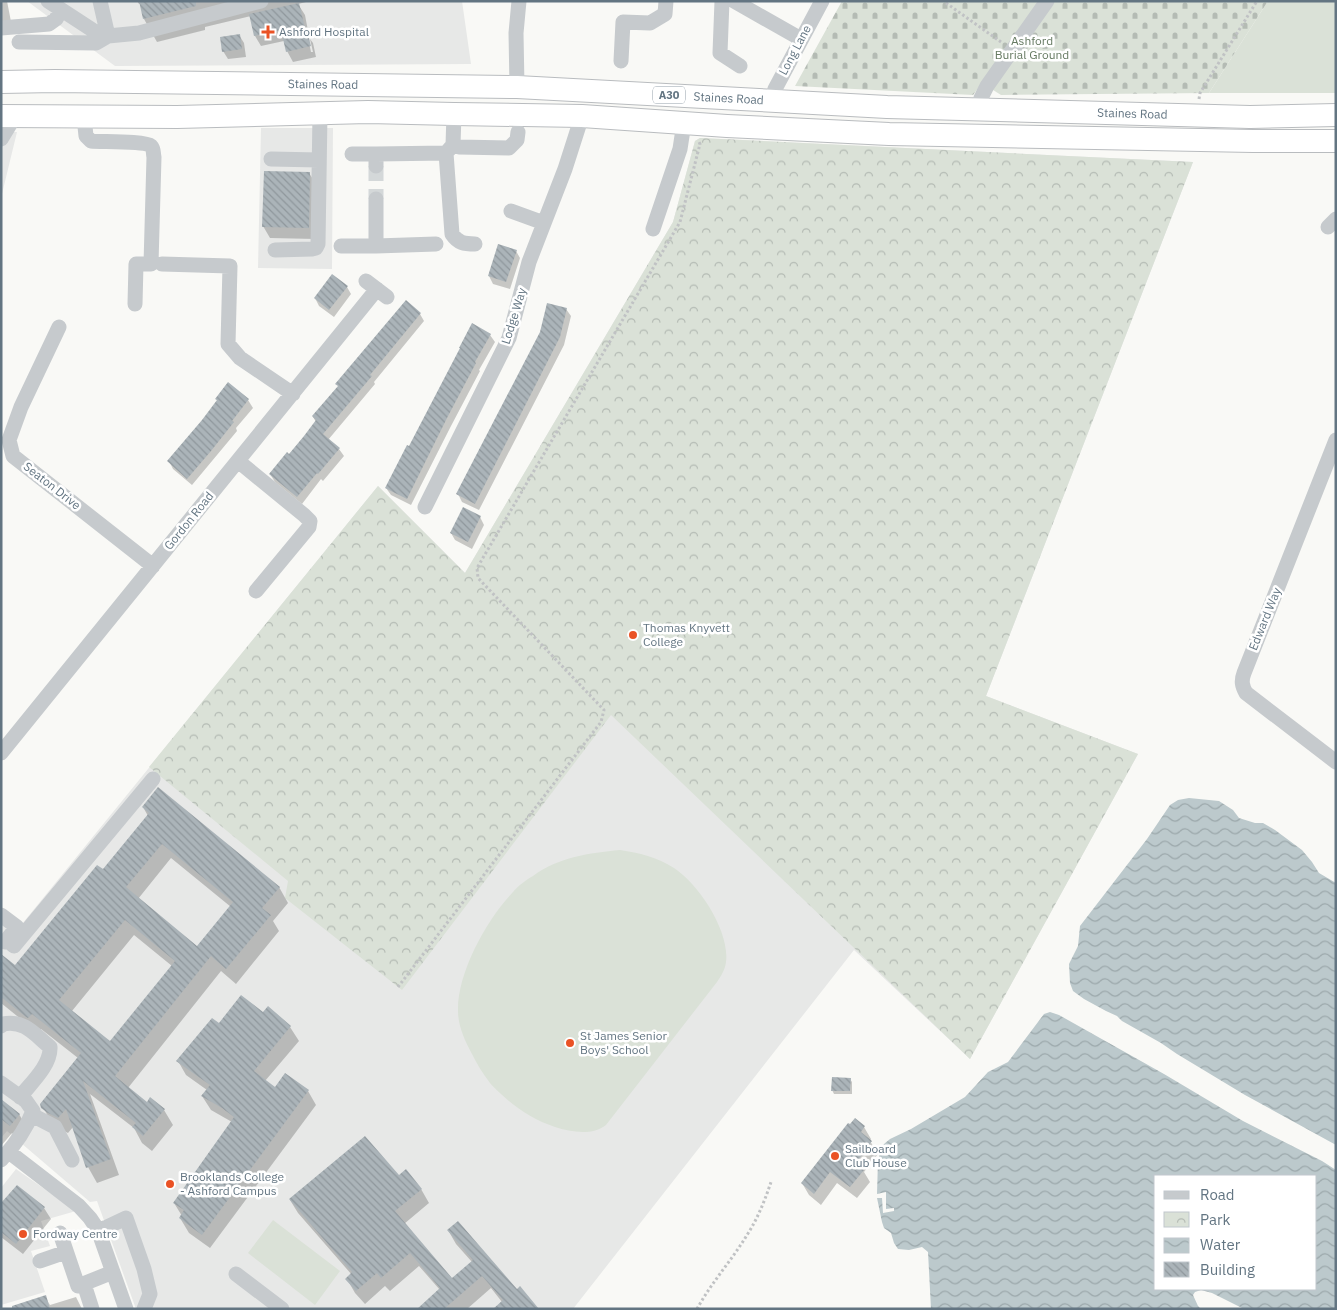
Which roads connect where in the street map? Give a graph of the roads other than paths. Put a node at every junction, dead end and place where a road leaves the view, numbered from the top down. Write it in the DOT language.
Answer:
graph roads {
  1 [pos="48,1"];
  2 [pos="100,1"];
  3 [pos="261,1"];
  4 [pos="519,1"];
  5 [pos="722,1"];
  6 [pos="822,1"];
  7 [pos="1047,1"];
  8 [pos="736,2"];
  9 [pos="666,7"];
  10 [pos="61,10"];
  11 [pos="1,28"];
  12 [pos="108,36"];
  13 [pos="801,39"];
  14 [pos="19,42"];
  15 [pos="621,61"];
  16 [pos="740,66"];
  17 [pos="1,82"];
  18 [pos="517,87"];
  19 [pos="772,100"];
  20 [pos="980,109"];
  21 [pos="320,113"];
  22 [pos="454,114"];
  23 [pos="1336,115"];
  24 [pos="8,116"];
  25 [pos="582,116"];
  26 [pos="84,117"];
  27 [pos="518,132"];
  28 [pos="690,132"];
  29 [pos="1,139"];
  30 [pos="1336,141"];
  31 [pos="450,149"];
  32 [pos="352,154"];
  33 [pos="271,159"];
  34 [pos="319,160"];
  35 [pos="376,199"];
  36 [pos="511,211"];
  37 [pos="544,223"];
  38 [pos="653,229"];
  39 [pos="436,244"];
  40 [pos="475,244"];
  41 [pos="341,246"];
  42 [pos="376,246"];
  43 [pos="275,250"];
  44 [pos="162,264"];
  45 [pos="376,289"];
  46 [pos="135,304"];
  47 [pos="59,327"];
  48 [pos="293,394"];
  49 [pos="1336,440"];
  50 [pos="238,461"];
  51 [pos="425,506"];
  52 [pos="153,566"];
  53 [pos="256,591"];
  54 [pos="1,754"];
  55 [pos="1336,762"];
  56 [pos="153,779"];
  57 [pos="1,915"];
  58 [pos="4,943"];
  59 [pos="1,1026"];
  60 [pos="1,1083"];
  61 [pos="20,1097"];
  62 [pos="32,1115"];
  63 [pos="5,1156"];
  64 [pos="72,1160"];
  65 [pos="98,1230"];
  66 [pos="60,1233"];
  67 [pos="66,1252"];
  68 [pos="40,1261"];
  69 [pos="113,1272"];
  70 [pos="236,1274"];
  71 [pos="84,1284"];
  72 [pos="92,1309"];
  73 [pos="126,1309"];
  74 [pos="144,1309"];
  75 [pos="282,1309"];
  1 -- 10 [label="street"];
  2 -- 12 [label="street"];
  3 -- 12 [label="street"];
  4 -- 18 [label="street"];
  5 -- 16 [label="street"];
  6 -- 13 [label="street, Long Lane"];
  7 -- 20 [label="street"];
  8 -- 13 [label="street"];
  9 -- 15 [label="street"];
  10 -- 11 [label="street"];
  10 -- 12 [label="street"];
  12 -- 14 [label="street"];
  13 -- 19 [label="street, Long Lane"];
  17 -- 18 [label="highway, Staines Road / A30"];
  18 -- 19 [label="highway, Staines Road / A30"];
  19 -- 20 [label="highway, Staines Road / A30"];
  20 -- 23 [label="highway, Staines Road / A30"];
  21 -- 22 [label="highway, Staines Road / A30"];
  21 -- 26 [label="highway, Staines Road / A30"];
  21 -- 34 [label="street"];
  22 -- 25 [label="highway, Staines Road / A30"];
  22 -- 31 [label="street"];
  24 -- 26 [label="highway, Staines Road / A30"];
  24 -- 29 [label="street"];
  25 -- 28 [label="highway, Staines Road / A30"];
  25 -- 37 [label="street, Lodge Way"];
  26 -- 46 [label="street"];
  27 -- 31 [label="street"];
  28 -- 30 [label="highway, Staines Road / A30"];
  28 -- 38 [label="street"];
  31 -- 32 [label="street"];
  31 -- 40 [label="street"];
  33 -- 34 [label="street"];
  34 -- 43 [label="street"];
  35 -- 42 [label="street"];
  36 -- 37 [label="street"];
  37 -- 51 [label="street, Lodge Way"];
  39 -- 42 [label="street"];
  41 -- 42 [label="street"];
  44 -- 48 [label="street"];
  45 -- 48 [label="street, Gordon Road"];
  47 -- 52 [label="street, Seaton Drive"];
  48 -- 50 [label="street, Gordon Road"];
  49 -- 55 [label="street, Edward Way"];
  50 -- 52 [label="street, Gordon Road"];
  50 -- 53 [label="street"];
  52 -- 54 [label="street, Gordon Road"];
  56 -- 58 [label="street"];
  57 -- 58 [label="street"];
  59 -- 61 [label="street"];
  60 -- 61 [label="street"];
  61 -- 62 [label="street"];
  62 -- 63 [label="street"];
  62 -- 64 [label="street"];
  63 -- 65 [label="street"];
  65 -- 69 [label="street"];
  65 -- 74 [label="street"];
  66 -- 67 [label="street"];
  67 -- 68 [label="street"];
  67 -- 71 [label="street"];
  69 -- 71 [label="street"];
  69 -- 73 [label="street"];
  70 -- 75 [label="street"];
  71 -- 72 [label="street"];
}
